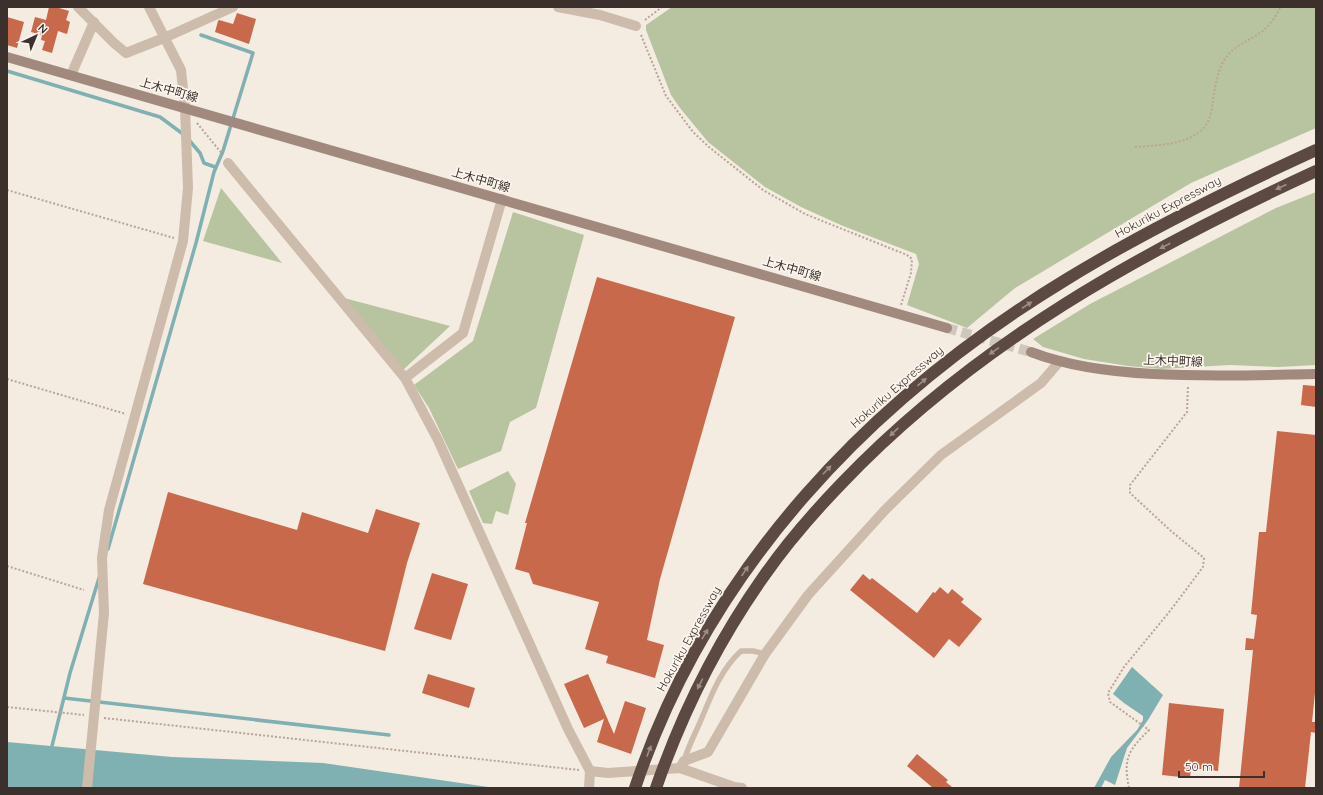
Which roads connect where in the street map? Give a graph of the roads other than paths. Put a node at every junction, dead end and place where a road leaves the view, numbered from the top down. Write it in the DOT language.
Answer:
graph roads {
  1 [pos="78,7"];
  2 [pos="149,7"];
  3 [pos="233,7"];
  4 [pos="558,7"];
  5 [pos="94,22"];
  6 [pos="636,26"];
  7 [pos="164,38"];
  8 [pos="7,56"];
  9 [pos="71,75"];
  10 [pos="185,108"];
  11 [pos="1316,150"];
  12 [pos="228,163"];
  13 [pos="1316,171"];
  14 [pos="502,199"];
  15 [pos="947,328"];
  16 [pos="1031,352"];
  17 [pos="1059,362"];
  18 [pos="1316,374"];
  19 [pos="405,378"];
  20 [pos="765,654"];
  21 [pos="682,765"];
  22 [pos="590,772"];
  23 [pos="87,788"];
  24 [pos="589,788"];
  25 [pos="635,788"];
  26 [pos="656,788"];
  27 [pos="742,788"];
  1 -- 5 [label="street"];
  2 -- 7 [label="street"];
  3 -- 7 [label="street"];
  4 -- 6 [label="street"];
  5 -- 7 [label="street"];
  5 -- 9 [label="street"];
  7 -- 10 [label="street"];
  8 -- 9 [label="main road, 上木中町線"];
  9 -- 10 [label="main road, 上木中町線"];
  10 -- 14 [label="main road, 上木中町線"];
  10 -- 23 [label="street"];
  25 -- 11 [label="highway, Hokuriku Expressway, one-way"];
  12 -- 19 [label="street"];
  13 -- 26 [label="highway, one-way"];
  14 -- 15 [label="main road, 上木中町線"];
  14 -- 19 [label="street"];
  16 -- 17 [label="main road, 上木中町線"];
  17 -- 18 [label="main road, 上木中町線"];
  17 -- 20 [label="street"];
  19 -- 22 [label="street"];
  20 -- 21 [label="street"];
  20 -- 21 [label="lane"];
  21 -- 22 [label="street"];
  21 -- 27 [label="street"];
  22 -- 24 [label="street"];
}
